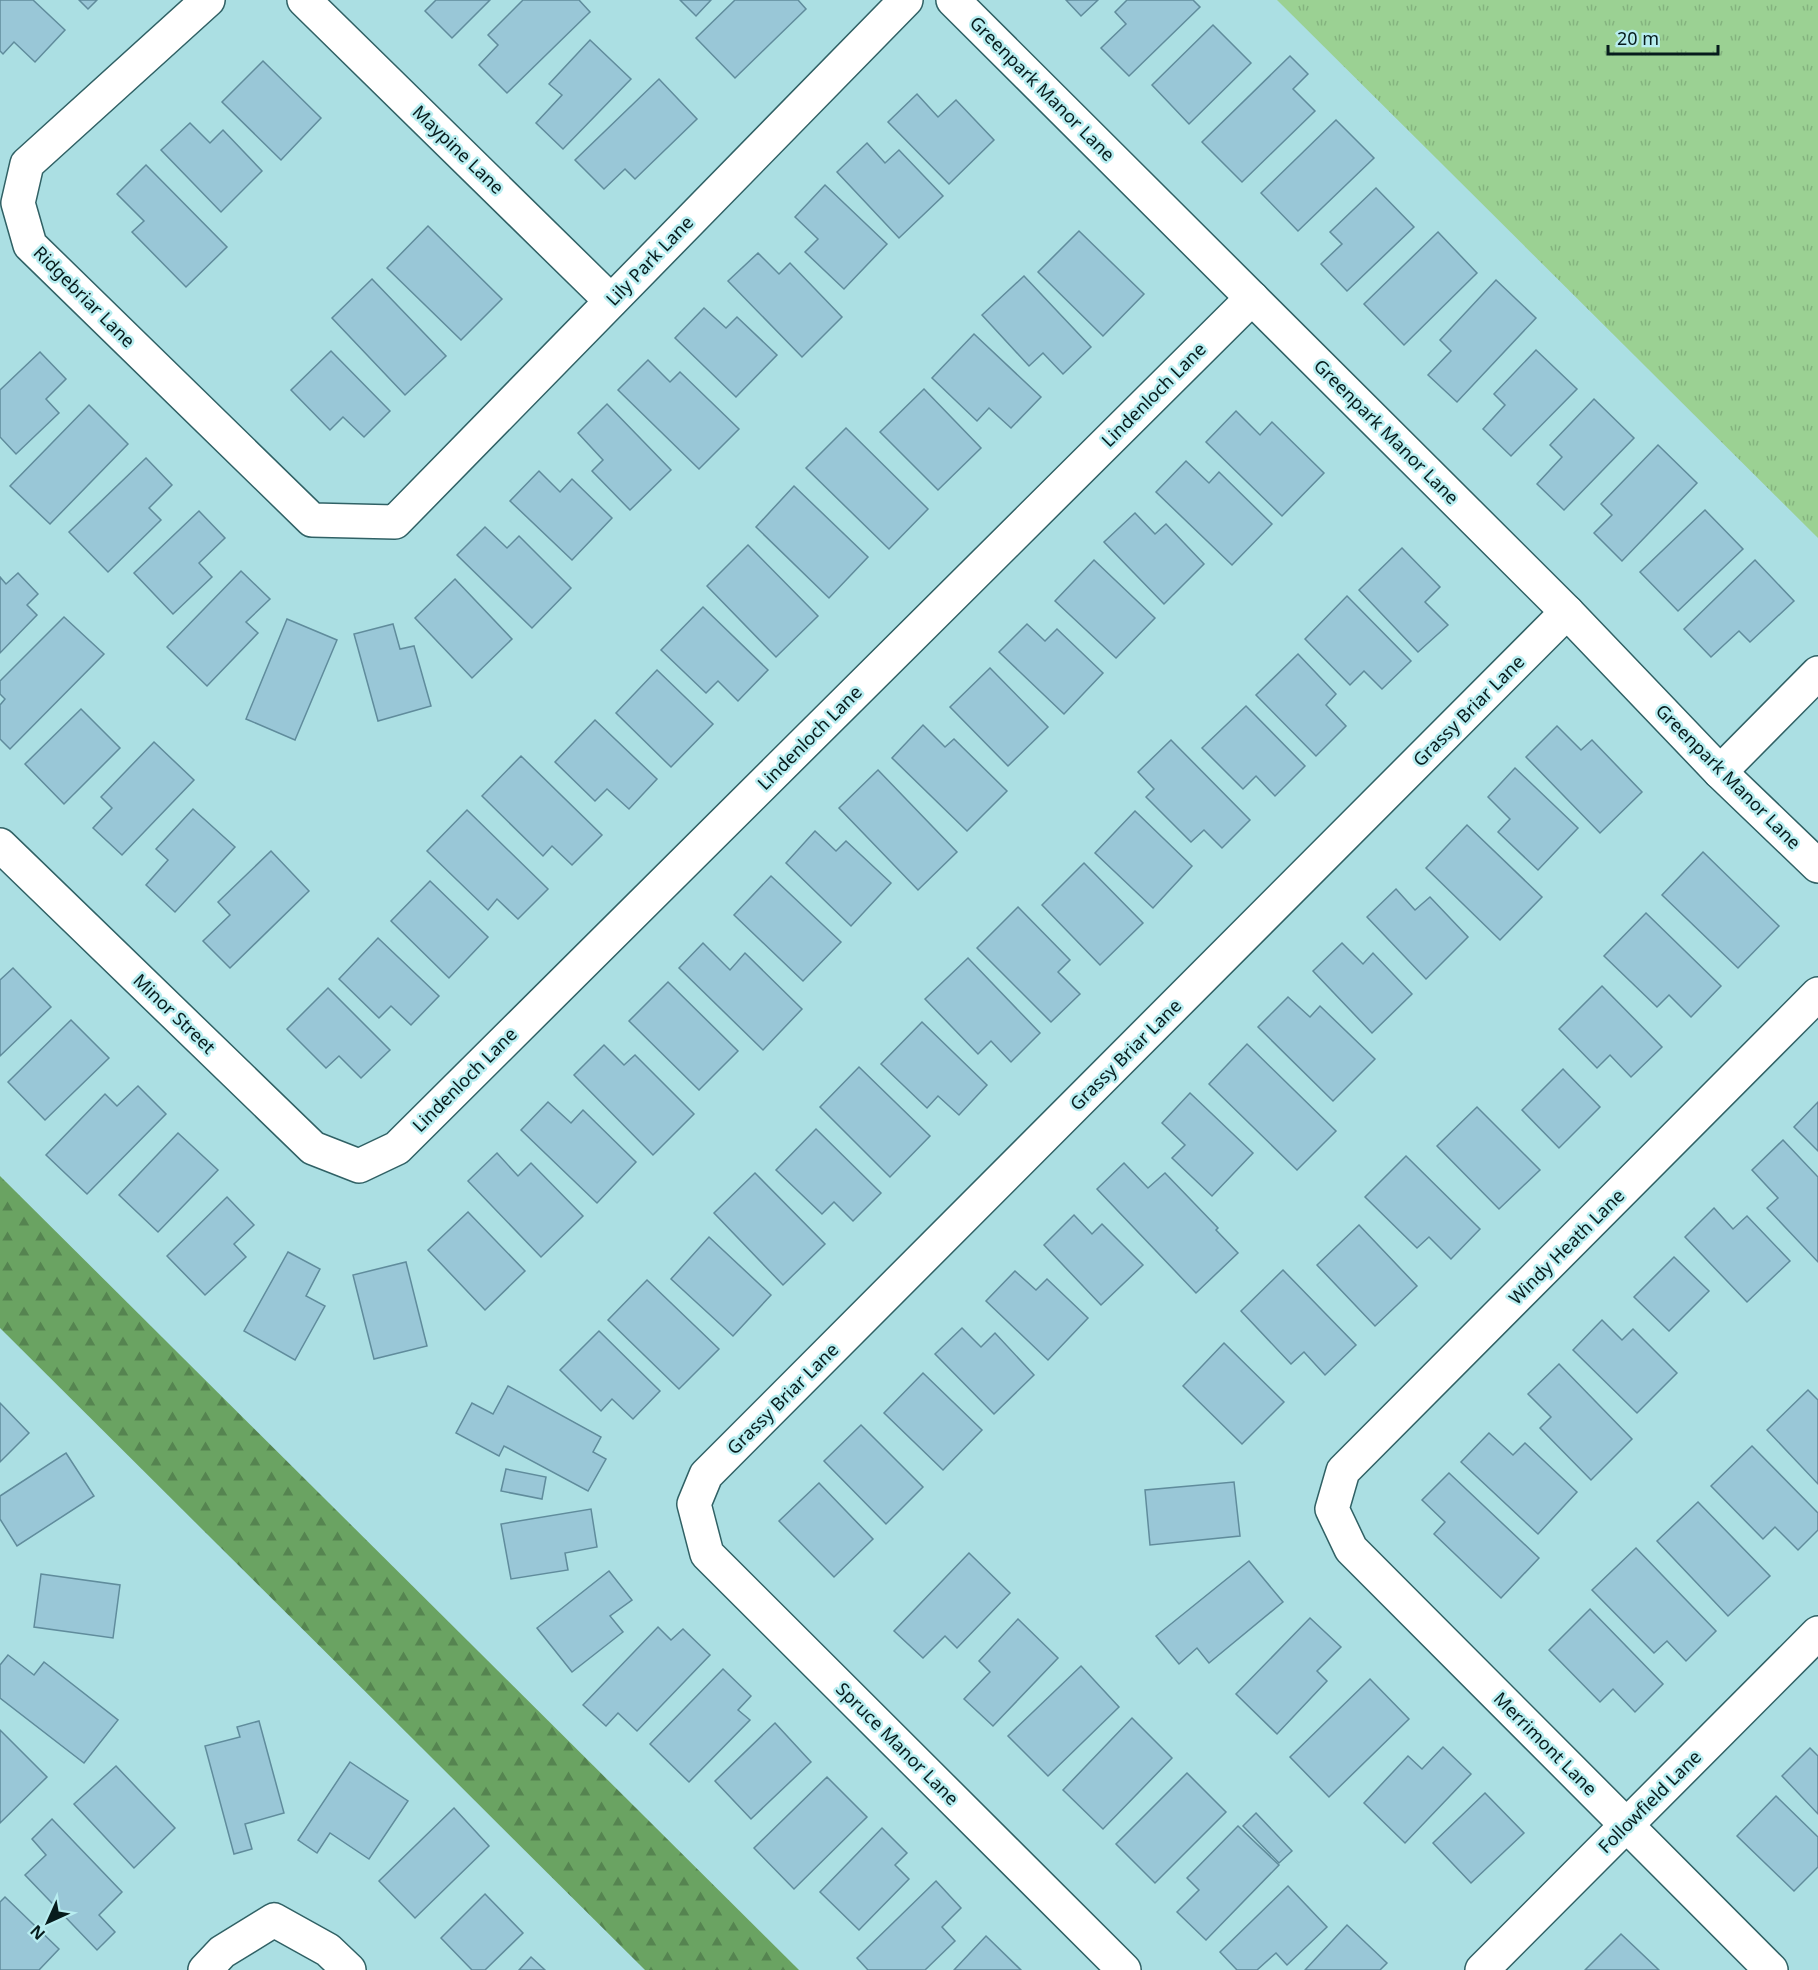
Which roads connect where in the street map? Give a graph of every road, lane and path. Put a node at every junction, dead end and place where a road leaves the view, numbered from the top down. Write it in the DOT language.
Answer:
graph roads {
  1 [pos="208,0"];
  2 [pos="304,0"];
  3 [pos="906,0"];
  4 [pos="953,0"];
  5 [pos="1252,298"];
  6 [pos="611,301"];
  7 [pos="395,522"];
  8 [pos="1567,612"];
  9 [pos="1818,673"];
  10 [pos="1720,772"];
  11 [pos="0,845"];
  12 [pos="1818,866"];
  13 [pos="1818,994"];
  14 [pos="359,1166"];
  15 [pos="694,1504"];
  16 [pos="1332,1509"];
  17 [pos="1818,1634"];
  18 [pos="1626,1826"];
  19 [pos="205,1970"];
  20 [pos="349,1970"];
  21 [pos="1124,1970"];
  22 [pos="1482,1970"];
  23 [pos="1771,1970"];
  1 -- 7 [label="street, Ridgebriar Lane"];
  2 -- 6 [label="street, Maypine Lane"];
  3 -- 6 [label="street, Lily Park Lane"];
  4 -- 5 [label="street, Greenpark Manor Lane"];
  5 -- 8 [label="street, Greenpark Manor Lane"];
  5 -- 14 [label="street, Lindenloch Lane"];
  6 -- 7 [label="street, Lily Park Lane"];
  8 -- 10 [label="street, Greenpark Manor Lane"];
  8 -- 15 [label="street, Grassy Briar Lane"];
  9 -- 10 [label="street"];
  10 -- 12 [label="street, Greenpark Manor Lane"];
  11 -- 14 [label="street, Minor Street"];
  13 -- 16 [label="street, Windy Heath Lane"];
  15 -- 21 [label="street, Spruce Manor Lane"];
  16 -- 18 [label="street, Merrimont Lane"];
  17 -- 18 [label="street, Followfield Lane"];
  18 -- 22 [label="street, Followfield Lane"];
  18 -- 23 [label="street, Merrimont Lane"];
  19 -- 20 [label="street"];
}
